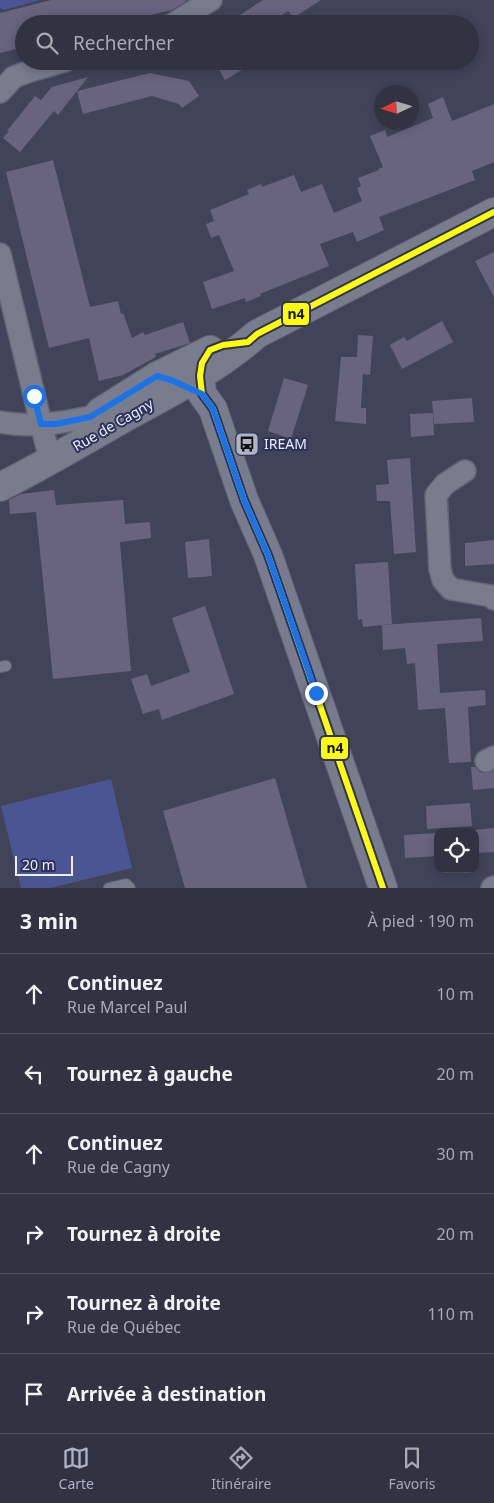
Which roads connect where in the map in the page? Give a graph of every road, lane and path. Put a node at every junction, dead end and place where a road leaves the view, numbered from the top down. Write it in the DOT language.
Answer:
graph roads {
  1 [pos="211,0"];
  2 [pos="187,15"];
  3 [pos="34,70"];
  4 [pos="0,72"];
  5 [pos="27,72"];
  6 [pos="0,92"];
  7 [pos="494,212"];
  8 [pos="0,254"];
  9 [pos="248,342"];
  10 [pos="210,350"];
  11 [pos="157,376"];
  12 [pos="199,391"];
  13 [pos="0,422"];
  14 [pos="46,443"];
  15 [pos="0,471"];
  16 [pos="465,471"];
  17 [pos="0,488"];
  18 [pos="494,600"];
  19 [pos="109,888"];
  20 [pos="130,888"];
  21 [pos="384,888"];
  1 -- 2 [label="street"];
  3 -- 5 [label="street"];
  4 -- 5 [label="street"];
  5 -- 6 [label="street"];
  7 -- 9 [label="main road, Rue de Cagny"];
  8 -- 14 [label="street"];
  9 -- 10 [label="main road, Rue de Cagny"];
  9 -- 12 [label="main road"];
  10 -- 11 [label="main road, Rue de Cagny"];
  10 -- 12 [label="main road"];
  11 -- 12 [label="main road"];
  11 -- 14 [label="main road, Rue de Cagny"];
  12 -- 14 [label="main road, Rue de Cagny"];
  12 -- 21 [label="main road"];
  13 -- 14 [label="street"];
  14 -- 15 [label="main road, Rue de Cagny"];
  14 -- 17 [label="main road, Rue de Cagny"];
  16 -- 18 [label="street"];
  19 -- 20 [label="lane"];
}
